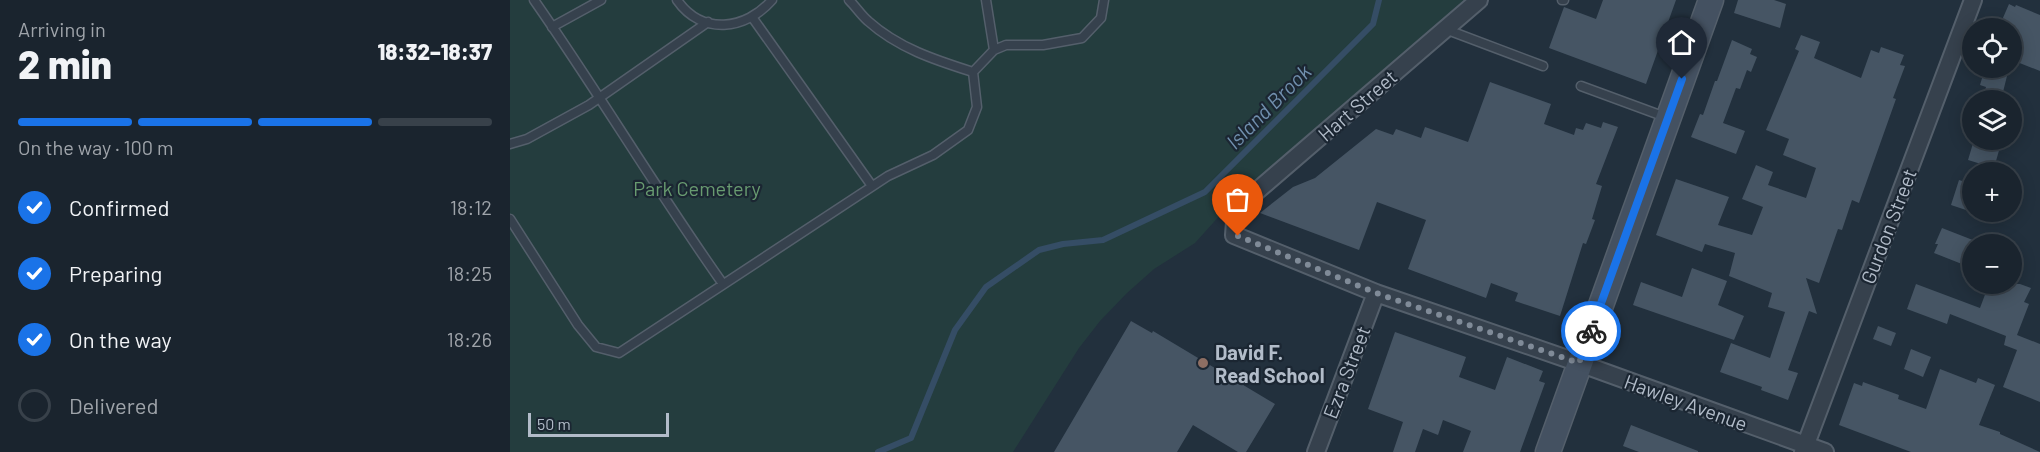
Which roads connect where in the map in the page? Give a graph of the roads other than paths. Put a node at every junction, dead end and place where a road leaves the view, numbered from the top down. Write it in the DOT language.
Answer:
graph roads {
  1 [pos="534,0"];
  2 [pos="601,0"];
  3 [pos="677,0"];
  4 [pos="772,0"];
  5 [pos="849,0"];
  6 [pos="986,0"];
  7 [pos="1104,0"];
  8 [pos="1479,0"];
  9 [pos="1711,0"];
  10 [pos="1973,0"];
  11 [pos="752,18"];
  12 [pos="708,22"];
  13 [pos="552,27"];
  14 [pos="1445,29"];
  15 [pos="994,50"];
  16 [pos="1543,66"];
  17 [pos="973,72"];
  18 [pos="1581,86"];
  19 [pos="600,97"];
  20 [pos="1668,118"];
  21 [pos="510,144"];
  22 [pos="872,186"];
  23 [pos="1236,209"];
  24 [pos="510,219"];
  25 [pos="723,284"];
  26 [pos="1376,293"];
  27 [pos="1579,363"];
  28 [pos="1804,448"];
  29 [pos="1316,452"];
  30 [pos="1548,452"];
  31 [pos="1825,452"];
  1 -- 13 [label="lane"];
  2 -- 13 [label="lane"];
  3 -- 12 [label="lane"];
  4 -- 11 [label="lane"];
  5 -- 17 [label="lane"];
  6 -- 15 [label="lane"];
  7 -- 15 [label="lane"];
  8 -- 14 [label="street, Hart Street"];
  9 -- 20 [label="main road"];
  10 -- 28 [label="street, Gurdon Street"];
  11 -- 12 [label="lane"];
  11 -- 22 [label="lane"];
  12 -- 19 [label="lane"];
  13 -- 19 [label="lane"];
  14 -- 16 [label="lane"];
  14 -- 23 [label="street, Hart Street"];
  15 -- 17 [label="lane"];
  17 -- 22 [label="lane"];
  18 -- 20 [label="lane"];
  19 -- 21 [label="lane"];
  19 -- 25 [label="lane"];
  20 -- 27 [label="main road"];
  22 -- 25 [label="lane"];
  23 -- 26 [label="street, Hawley Avenue"];
  24 -- 25 [label="lane"];
  26 -- 27 [label="street, Hawley Avenue"];
  26 -- 29 [label="street, Ezra Street"];
  27 -- 28 [label="street, Hawley Avenue"];
  27 -- 30 [label="main road"];
  28 -- 31 [label="street, Hawley Avenue"];
}
